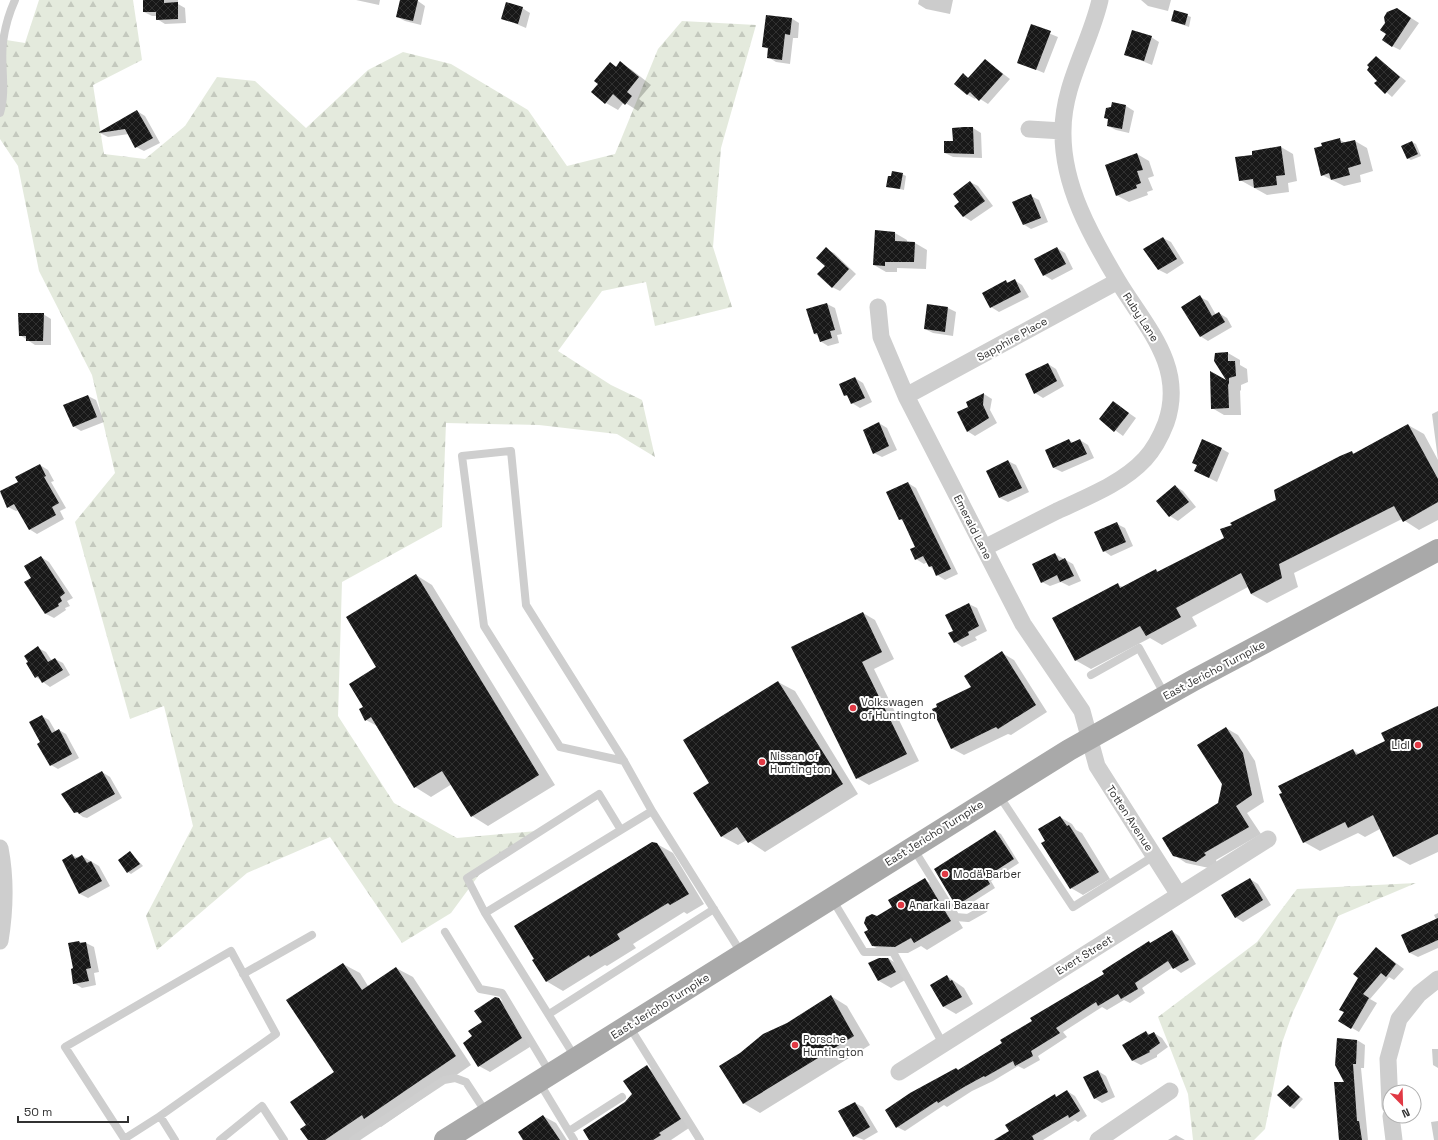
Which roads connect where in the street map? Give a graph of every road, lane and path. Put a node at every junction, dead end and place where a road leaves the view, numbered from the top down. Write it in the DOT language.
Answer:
graph roads {
  1 [pos="15,0"];
  2 [pos="1100,0"];
  3 [pos="0,113"];
  4 [pos="1029,129"];
  5 [pos="1062,131"];
  6 [pos="1118,281"];
  7 [pos="878,307"];
  8 [pos="906,396"];
  9 [pos="984,548"];
  10 [pos="1438,550"];
  11 [pos="1091,675"];
  12 [pos="1166,696"];
  13 [pos="1089,738"];
  14 [pos="624,761"];
  15 [pos="998,794"];
  16 [pos="652,811"];
  17 [pos="621,830"];
  18 [pos="1268,839"];
  19 [pos="912,847"];
  20 [pos="0,848"];
  21 [pos="1154,856"];
  22 [pos="1179,895"];
  23 [pos="831,898"];
  24 [pos="714,909"];
  25 [pos="984,909"];
  26 [pos="485,913"];
  27 [pos="445,932"];
  28 [pos="312,934"];
  29 [pos="0,941"];
  30 [pos="742,954"];
  31 [pos="243,974"];
  32 [pos="1438,979"];
  33 [pos="549,1014"];
  34 [pos="629,1025"];
  35 [pos="943,1044"];
  36 [pos="576,1058"];
  37 [pos="899,1072"];
  38 [pos="544,1078"];
  39 [pos="1389,1084"];
  40 [pos="1170,1091"];
  41 [pos="622,1097"];
  42 [pos="487,1114"];
  43 [pos="160,1116"];
  44 [pos="1392,1124"];
  45 [pos="569,1131"];
  46 [pos="124,1139"];
  47 [pos="176,1140"];
  48 [pos="220,1140"];
  49 [pos="284,1140"];
  50 [pos="354,1140"];
  51 [pos="445,1140"];
  52 [pos="574,1140"];
  53 [pos="700,1140"];
  54 [pos="1098,1140"];
  55 [pos="1394,1140"];
  1 -- 3 [label="lane"];
  2 -- 5 [label="street, Ruby Lane"];
  4 -- 5 [label="street"];
  5 -- 6 [label="street, Ruby Lane"];
  6 -- 8 [label="street, Sapphire Place"];
  6 -- 9 [label="street, Ruby Lane"];
  7 -- 8 [label="street, Emerald Lane"];
  8 -- 9 [label="street, Emerald Lane"];
  9 -- 13 [label="street, Emerald Lane"];
  10 -- 12 [label="main road, East Jericho Turnpike"];
  11 -- 12 [label="lane"];
  12 -- 13 [label="main road, East Jericho Turnpike"];
  13 -- 15 [label="main road, East Jericho Turnpike"];
  13 -- 21 [label="street, Totten Avenue"];
  14 -- 14 [label="lane"];
  14 -- 16 [label="lane"];
  15 -- 19 [label="main road, East Jericho Turnpike"];
  15 -- 21 [label="lane"];
  16 -- 17 [label="lane"];
  16 -- 24 [label="lane"];
  17 -- 26 [label="lane"];
  17 -- 26 [label="lane"];
  18 -- 22 [label="street, Evert Street"];
  19 -- 23 [label="main road, East Jericho Turnpike"];
  19 -- 25 [label="lane"];
  20 -- 29 [label="street"];
  21 -- 22 [label="street, Totten Avenue"];
  22 -- 35 [label="street, Evert Street"];
  23 -- 30 [label="main road, East Jericho Turnpike"];
  23 -- 35 [label="lane"];
  24 -- 30 [label="lane"];
  24 -- 33 [label="lane"];
  26 -- 33 [label="lane"];
  27 -- 38 [label="lane"];
  28 -- 31 [label="lane"];
  30 -- 34 [label="main road, East Jericho Turnpike"];
  31 -- 43 [label="lane"];
  31 -- 46 [label="lane"];
  32 -- 39 [label="street"];
  33 -- 36 [label="lane"];
  34 -- 36 [label="main road, East Jericho Turnpike"];
  34 -- 53 [label="lane"];
  35 -- 37 [label="street, Evert Street"];
  36 -- 38 [label="main road, East Jericho Turnpike"];
  38 -- 42 [label="main road, East Jericho Turnpike"];
  38 -- 45 [label="lane"];
  40 -- 54 [label="street"];
  41 -- 45 [label="lane"];
  42 -- 50 [label="lane"];
  42 -- 51 [label="main road, East Jericho Turnpike"];
  43 -- 46 [label="lane"];
  43 -- 47 [label="lane"];
  44 -- 55 [label="street"];
  45 -- 52 [label="lane"];
  48 -- 49 [label="lane"];
}
